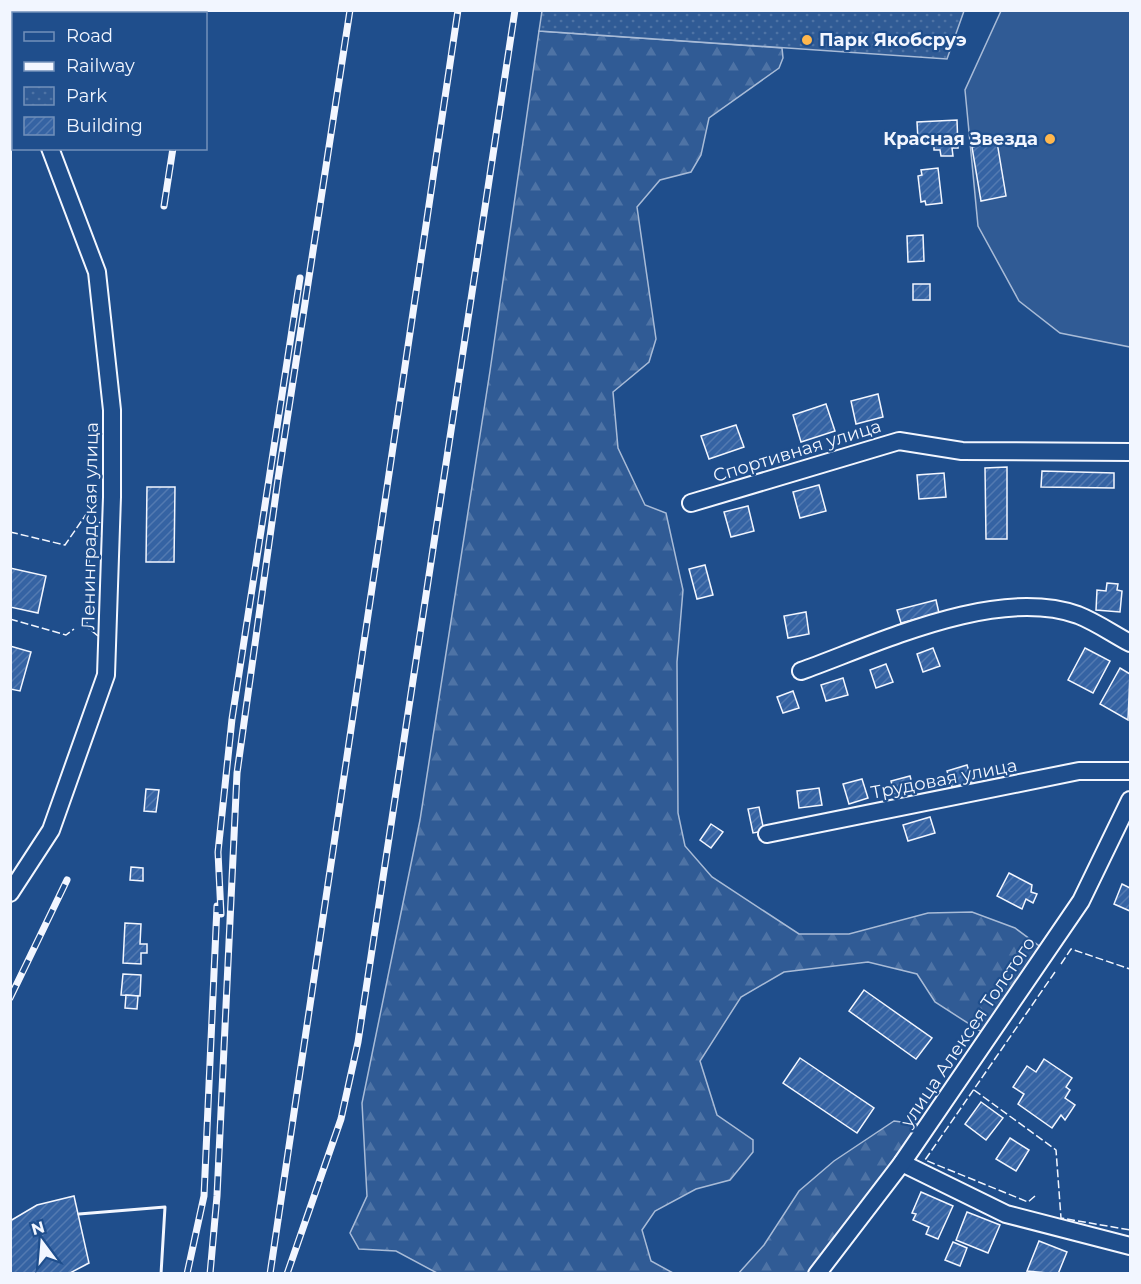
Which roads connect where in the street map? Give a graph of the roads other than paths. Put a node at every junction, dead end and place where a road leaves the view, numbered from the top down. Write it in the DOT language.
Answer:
graph roads {
  1 [pos="51,150"];
  2 [pos="1131,452"];
  3 [pos="691,502"];
  4 [pos="1131,643"];
  5 [pos="801,671"];
  6 [pos="1131,771"];
  7 [pos="1131,800"];
  8 [pos="767,834"];
  9 [pos="10,893"];
  10 [pos="902,1163"];
  11 [pos="1131,1246"];
  12 [pos="817,1274"];
  1 -- 9 [label="street, Ленинградская улица"];
  2 -- 3 [label="street, Спортивная улица"];
  4 -- 5 [label="street"];
  6 -- 8 [label="street, Трудовая улица"];
  7 -- 10 [label="street, улица Алексея Толстого"];
  10 -- 11 [label="street"];
  10 -- 12 [label="street, улица Алексея Толстого"];
}
